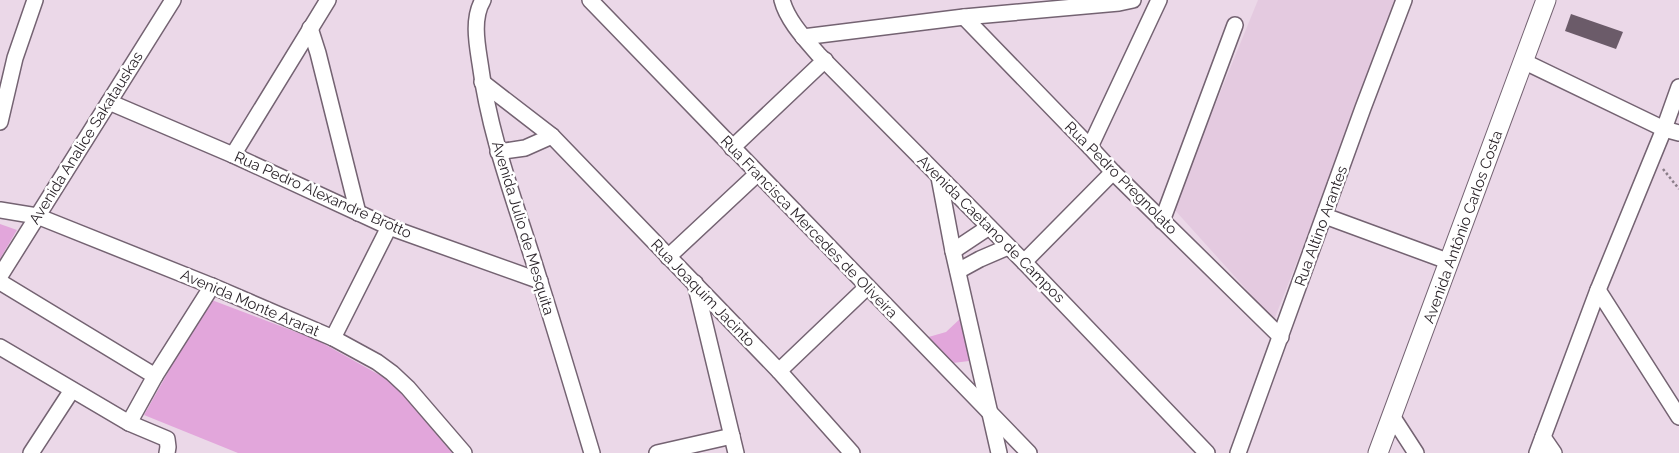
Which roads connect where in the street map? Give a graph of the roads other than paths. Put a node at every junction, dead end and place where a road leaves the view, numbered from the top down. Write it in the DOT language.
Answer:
graph roads {
  1 [pos="34,0"];
  2 [pos="173,0"];
  3 [pos="328,0"];
  4 [pos="590,0"];
  5 [pos="782,0"];
  6 [pos="1133,0"];
  7 [pos="1159,0"];
  8 [pos="1404,0"];
  9 [pos="1546,0"];
  10 [pos="480,1"];
  11 [pos="1060,4"];
  12 [pos="964,17"];
  13 [pos="1235,25"];
  14 [pos="310,28"];
  15 [pos="804,37"];
  16 [pos="825,60"];
  17 [pos="1524,62"];
  18 [pos="482,82"];
  19 [pos="1679,87"];
  20 [pos="109,102"];
  21 [pos="0,122"];
  22 [pos="1664,129"];
  23 [pos="1679,133"];
  24 [pos="552,136"];
  25 [pos="1090,147"];
  26 [pos="732,148"];
  27 [pos="498,152"];
  28 [pos="233,155"];
  29 [pos="1113,172"];
  30 [pos="757,174"];
  31 [pos="939,177"];
  32 [pos="0,210"];
  33 [pos="358,213"];
  34 [pos="37,216"];
  35 [pos="1324,216"];
  36 [pos="1162,221"];
  37 [pos="389,227"];
  38 [pos="988,227"];
  39 [pos="1008,247"];
  40 [pos="953,251"];
  41 [pos="668,257"];
  42 [pos="1024,262"];
  43 [pos="1450,262"];
  44 [pos="958,271"];
  45 [pos="0,276"];
  46 [pos="540,281"];
  47 [pos="0,282"];
  48 [pos="694,282"];
  49 [pos="212,286"];
  50 [pos="868,287"];
  51 [pos="1598,290"];
  52 [pos="1281,337"];
  53 [pos="333,338"];
  54 [pos="0,347"];
  55 [pos="779,371"];
  56 [pos="155,376"];
  57 [pos="72,390"];
  58 [pos="992,415"];
  59 [pos="1392,416"];
  60 [pos="1679,417"];
  61 [pos="129,423"];
  62 [pos="732,436"];
  63 [pos="1543,437"];
  64 [pos="31,453"];
  65 [pos="167,453"];
  66 [pos="464,453"];
  67 [pos="592,453"];
  68 [pos="657,453"];
  69 [pos="736,453"];
  70 [pos="852,453"];
  71 [pos="999,453"];
  72 [pos="1029,453"];
  73 [pos="1208,453"];
  74 [pos="1238,453"];
  75 [pos="1378,453"];
  76 [pos="1416,453"];
  77 [pos="1537,453"];
  78 [pos="1554,453"];
  1 -- 21 [label="street"];
  2 -- 20 [label="street, Avenida Analice Sakatauskas"];
  3 -- 14 [label="street"];
  4 -- 26 [label="street, Rua Francisca Mercedes de Oliveira"];
  5 -- 15 [label="street, Avenida Caetano de Campos"];
  6 -- 11 [label="street"];
  7 -- 25 [label="street"];
  8 -- 35 [label="street, Rua Altino Arantes"];
  9 -- 17 [label="main road, Avenida Antônio Carlos Costa"];
  10 -- 18 [label="street, Avenida Julio de Mesquita"];
  11 -- 12 [label="street"];
  12 -- 15 [label="street"];
  12 -- 25 [label="street, Rua Pedro Pregnolato"];
  13 -- 36 [label="street"];
  14 -- 28 [label="street"];
  14 -- 33 [label="street"];
  15 -- 16 [label="street, Avenida Caetano de Campos"];
  16 -- 26 [label="street"];
  16 -- 31 [label="street, Avenida Caetano de Campos"];
  17 -- 22 [label="street"];
  17 -- 43 [label="main road, Avenida Antônio Carlos Costa"];
  18 -- 24 [label="street, Rua Joaquim Jacinto"];
  18 -- 27 [label="street, Avenida Julio de Mesquita"];
  19 -- 22 [label="street"];
  20 -- 28 [label="street, Rua Pedro Alexandre Brotto"];
  20 -- 34 [label="street, Avenida Analice Sakatauskas"];
  22 -- 23 [label="street"];
  22 -- 51 [label="street"];
  24 -- 27 [label="street"];
  24 -- 41 [label="street, Rua Joaquim Jacinto"];
  25 -- 29 [label="street, Rua Pedro Pregnolato"];
  26 -- 30 [label="street, Rua Francisca Mercedes de Oliveira"];
  27 -- 46 [label="street, Avenida Julio de Mesquita"];
  28 -- 33 [label="street, Rua Pedro Alexandre Brotto"];
  29 -- 36 [label="street, Rua Pedro Pregnolato"];
  29 -- 42 [label="street"];
  30 -- 41 [label="street"];
  30 -- 50 [label="street, Rua Francisca Mercedes de Oliveira"];
  31 -- 38 [label="street, Avenida Caetano de Campos"];
  31 -- 40 [label="street"];
  32 -- 34 [label="street, Avenida Monte Ararat"];
  33 -- 37 [label="street, Rua Pedro Alexandre Brotto"];
  34 -- 45 [label="street, Avenida Analice Sakatauskas"];
  34 -- 49 [label="street, Avenida Monte Ararat"];
  35 -- 43 [label="street"];
  35 -- 52 [label="street, Rua Altino Arantes"];
  36 -- 52 [label="street, Rua Pedro Pregnolato"];
  37 -- 46 [label="street, Rua Pedro Alexandre Brotto"];
  37 -- 53 [label="street"];
  38 -- 39 [label="street, Avenida Caetano de Campos"];
  38 -- 40 [label="street"];
  39 -- 42 [label="street, Avenida Caetano de Campos"];
  39 -- 44 [label="street"];
  40 -- 44 [label="street"];
  41 -- 48 [label="street, Rua Joaquim Jacinto"];
  42 -- 73 [label="street, Avenida Caetano de Campos"];
  43 -- 59 [label="main road, Avenida Antônio Carlos Costa"];
  44 -- 58 [label="street"];
  46 -- 67 [label="street, Avenida Julio de Mesquita"];
  47 -- 56 [label="street"];
  48 -- 55 [label="street, Rua Joaquim Jacinto"];
  48 -- 62 [label="street"];
  49 -- 53 [label="street, Avenida Monte Ararat"];
  49 -- 56 [label="street"];
  50 -- 55 [label="street"];
  50 -- 58 [label="street, Rua Francisca Mercedes de Oliveira"];
  51 -- 60 [label="street"];
  51 -- 63 [label="street"];
  52 -- 74 [label="street, Rua Altino Arantes"];
  53 -- 66 [label="street, Avenida Monte Ararat"];
  54 -- 57 [label="street"];
  55 -- 70 [label="street, Rua Joaquim Jacinto"];
  56 -- 61 [label="street"];
  57 -- 61 [label="street"];
  57 -- 64 [label="street"];
  58 -- 71 [label="street"];
  58 -- 72 [label="street, Rua Francisca Mercedes de Oliveira"];
  59 -- 75 [label="main road, Avenida Antônio Carlos Costa"];
  59 -- 76 [label="street"];
  61 -- 65 [label="street"];
  62 -- 68 [label="street"];
  62 -- 69 [label="street"];
  63 -- 77 [label="street"];
  63 -- 78 [label="street"];
}
